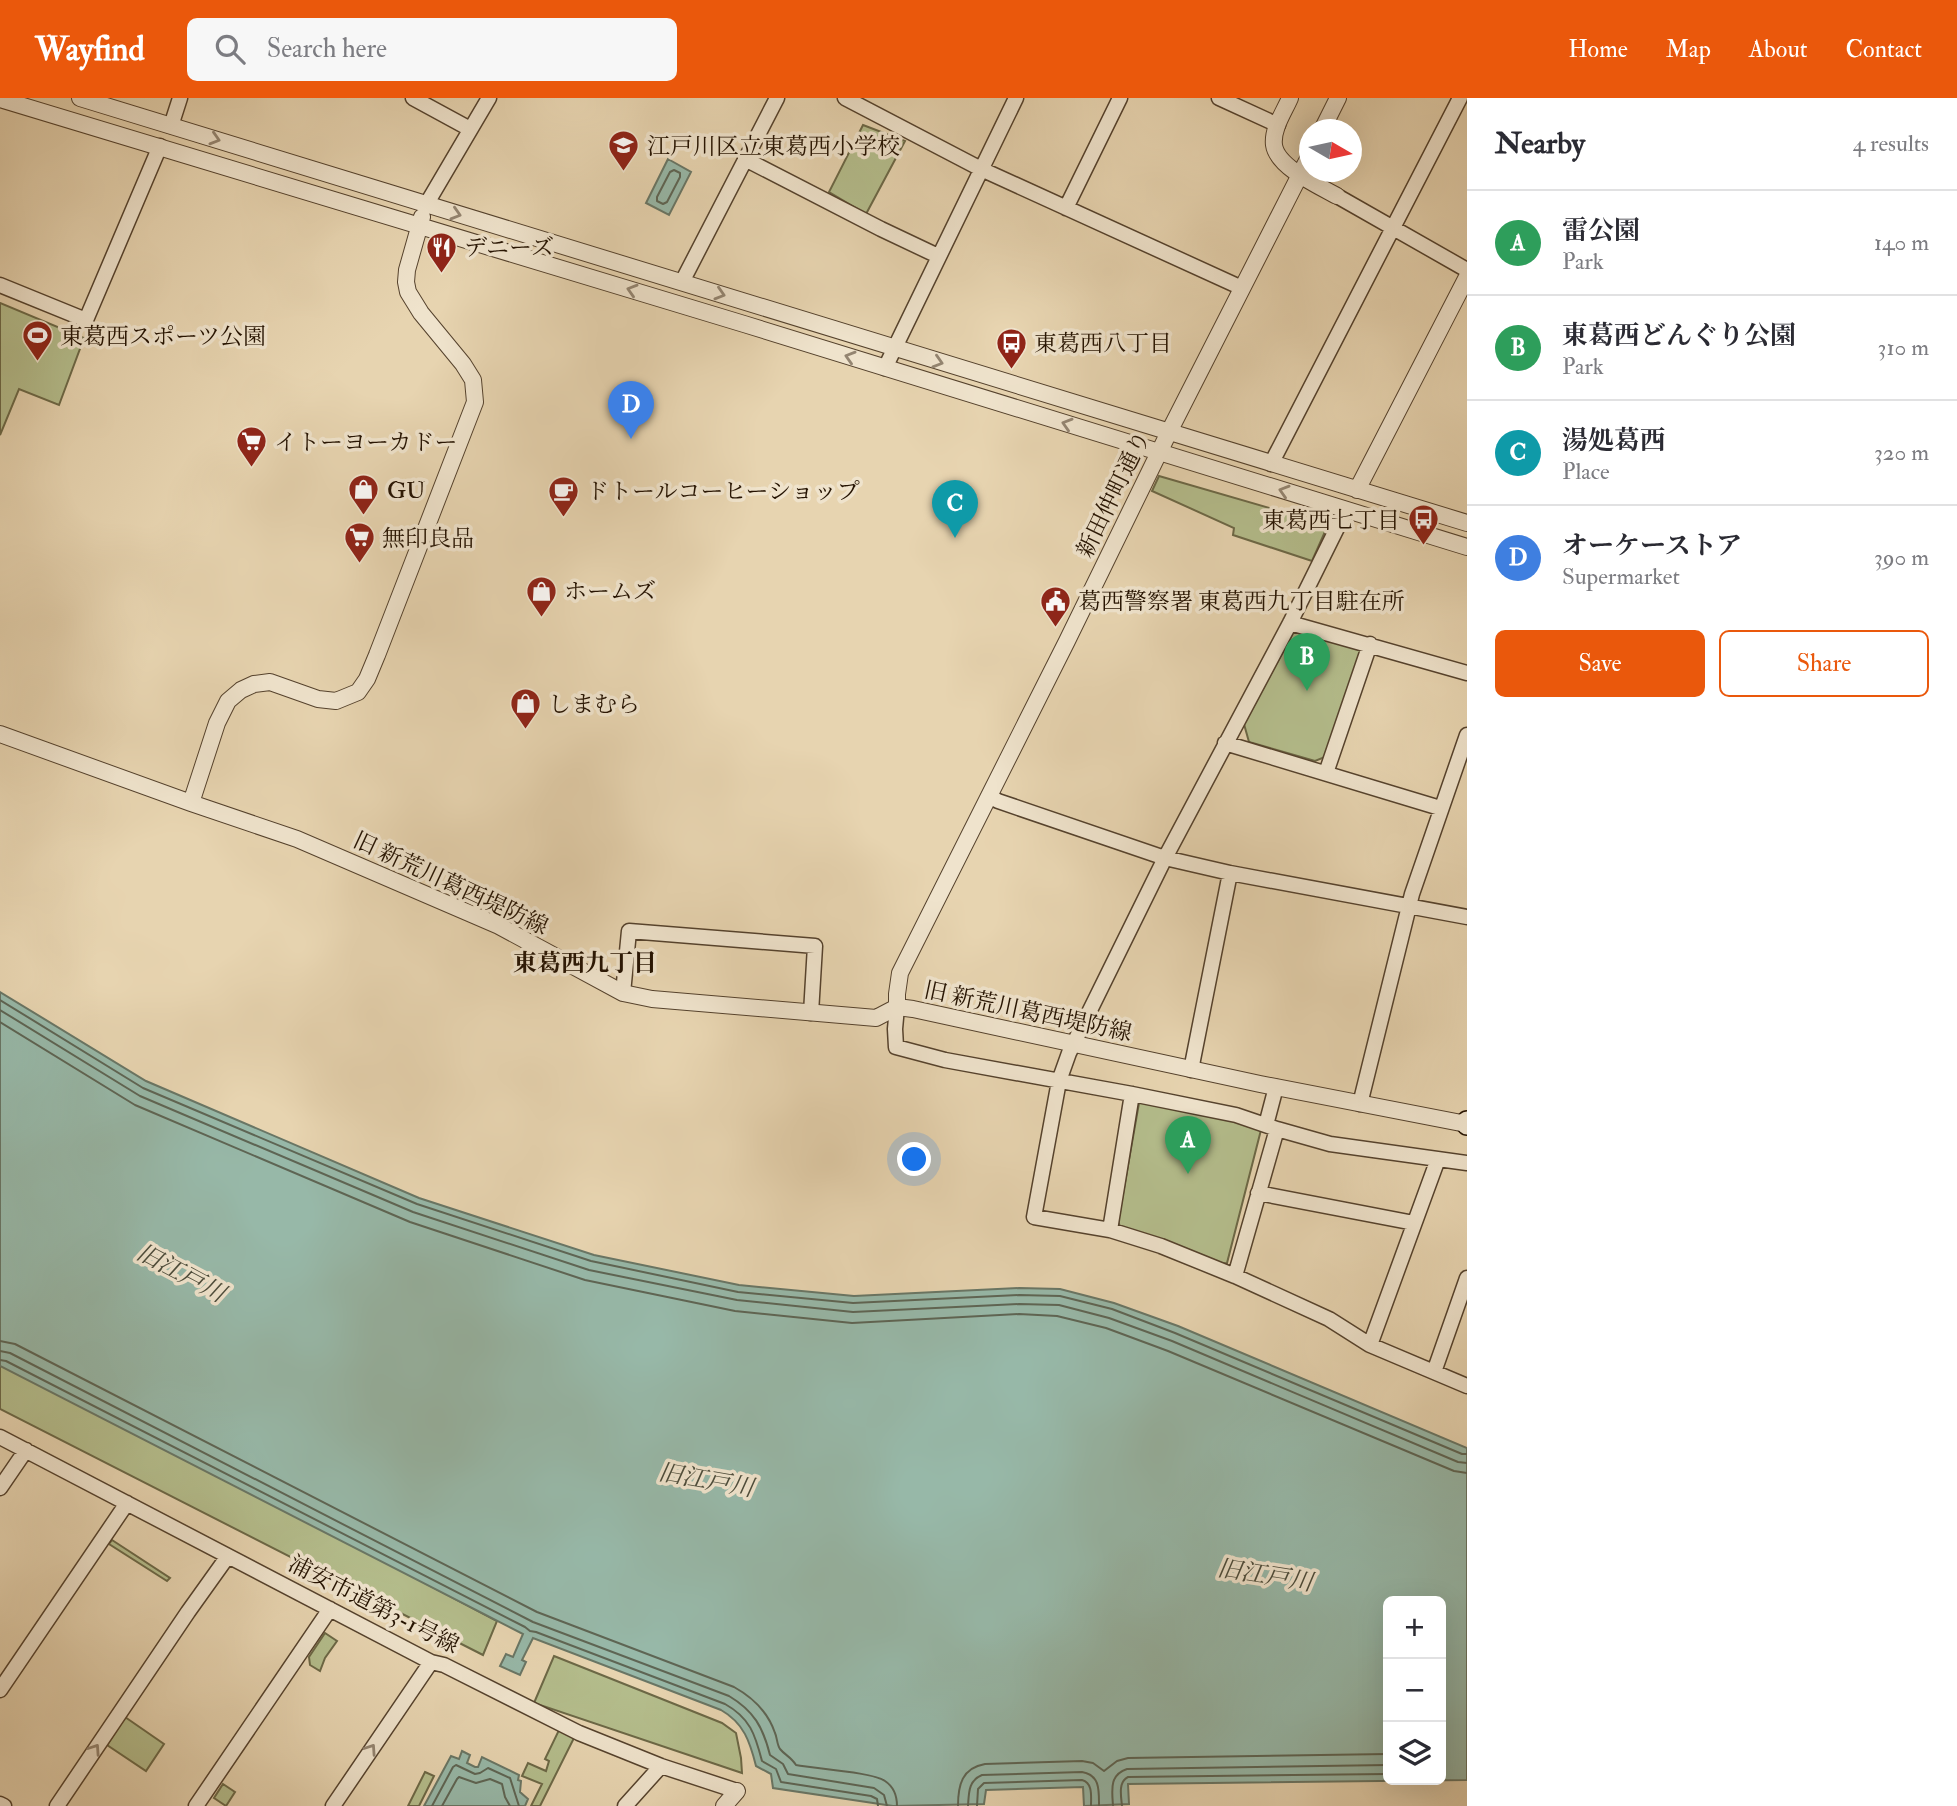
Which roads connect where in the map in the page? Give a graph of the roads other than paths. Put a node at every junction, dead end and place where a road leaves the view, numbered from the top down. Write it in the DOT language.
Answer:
graph roads {
  1 [pos="79,98"];
  2 [pos="180,98"];
  3 [pos="413,98"];
  4 [pos="489,98"];
  5 [pos="777,98"];
  6 [pos="845,98"];
  7 [pos="1015,98"];
  8 [pos="1119,98"];
  9 [pos="1219,98"];
  10 [pos="1290,98"];
  11 [pos="1338,98"];
  12 [pos="1460,98"];
  13 [pos="0,99"];
  14 [pos="26,102"];
  15 [pos="46,105"];
  16 [pos="1328,119"];
  17 [pos="1278,125"];
  18 [pos="171,126"];
  19 [pos="470,129"];
  20 [pos="160,146"];
  21 [pos="745,159"];
  22 [pos="981,169"];
  23 [pos="1299,174"];
  24 [pos="1299,177"];
  25 [pos="1312,182"];
  26 [pos="1337,197"];
  27 [pos="426,205"];
  28 [pos="1066,208"];
  29 [pos="419,226"];
  30 [pos="1392,228"];
  31 [pos="938,256"];
  32 [pos="1467,271"];
  33 [pos="1467,277"];
  34 [pos="682,282"];
  35 [pos="0,285"];
  36 [pos="1242,288"];
  37 [pos="894,349"];
  38 [pos="885,368"];
  39 [pos="1168,432"];
  40 [pos="1158,452"];
  41 [pos="1270,464"];
  42 [pos="1357,489"];
  43 [pos="1346,510"];
  44 [pos="1467,523"];
  45 [pos="1467,547"];
  46 [pos="1290,623"];
  47 [pos="1370,644"];
  48 [pos="1467,673"];
  49 [pos="0,734"];
  50 [pos="1467,735"];
  51 [pos="1225,743"];
  52 [pos="1326,773"];
  53 [pos="989,796"];
  54 [pos="191,803"];
  55 [pos="1440,808"];
  56 [pos="1165,858"];
  57 [pos="1230,873"];
  58 [pos="1408,906"];
  59 [pos="1467,917"];
  60 [pos="623,993"];
  61 [pos="897,1007"];
  62 [pos="811,1013"];
  63 [pos="1073,1045"];
  64 [pos="1191,1070"];
  65 [pos="1059,1081"];
  66 [pos="1276,1087"];
  67 [pos="1132,1094"];
  68 [pos="1360,1104"];
  69 [pos="1467,1124"];
  70 [pos="1271,1127"];
  71 [pos="1438,1159"];
  72 [pos="1467,1163"];
  73 [pos="1258,1193"];
  74 [pos="1414,1223"];
  75 [pos="1110,1230"];
  76 [pos="1235,1276"];
  77 [pos="1467,1278"];
  78 [pos="1370,1345"];
  79 [pos="1434,1372"];
  80 [pos="1467,1386"];
  81 [pos="0,1437"];
  82 [pos="26,1450"];
  83 [pos="0,1488"];
  84 [pos="127,1503"];
  85 [pos="228,1556"];
  86 [pos="330,1609"];
  87 [pos="430,1661"];
  88 [pos="0,1690"];
  89 [pos="660,1766"];
  90 [pos="737,1791"];
  91 [pos="57,1806"];
  92 [pos="196,1806"];
  93 [pos="333,1806"];
  94 [pos="625,1806"];
  95 [pos="724,1806"];
  1 -- 18 [label="street"];
  2 -- 18 [label="street"];
  3 -- 19 [label="street"];
  4 -- 19 [label="street"];
  5 -- 21 [label="street"];
  6 -- 22 [label="street"];
  7 -- 22 [label="street"];
  8 -- 28 [label="street"];
  9 -- 17 [label="street"];
  10 -- 17 [label="street"];
  11 -- 16 [label="street"];
  12 -- 30 [label="street"];
  13 -- 14 [label="street"];
  14 -- 15 [label="street"];
  15 -- 20 [label="street"];
  17 -- 23 [label="street"];
  18 -- 27 [label="street, one-way"];
  19 -- 27 [label="street"];
  20 -- 29 [label="street"];
  20 -- 35 [label="street"];
  21 -- 31 [label="street"];
  21 -- 34 [label="street"];
  22 -- 28 [label="street"];
  22 -- 31 [label="street"];
  24 -- 36 [label="street, 新田仲町通り"];
  25 -- 26 [label="street"];
  26 -- 30 [label="street"];
  27 -- 29 [label="street"];
  27 -- 34 [label="street, one-way"];
  28 -- 36 [label="street"];
  38 -- 29 [label="street, one-way"];
  29 -- 54 [label="street"];
  30 -- 32 [label="street"];
  30 -- 41 [label="street"];
  31 -- 37 [label="street"];
  33 -- 42 [label="street"];
  34 -- 37 [label="street, one-way"];
  36 -- 39 [label="street, 新田仲町通り"];
  37 -- 38 [label="street"];
  37 -- 39 [label="street, one-way"];
  40 -- 38 [label="street, one-way"];
  39 -- 40 [label="street, 新田仲町通り"];
  39 -- 41 [label="street"];
  43 -- 40 [label="street, one-way"];
  40 -- 53 [label="street, 新田仲町通り"];
  41 -- 42 [label="street"];
  42 -- 44 [label="street"];
  43 -- 45 [label="street"];
  43 -- 46 [label="street"];
  46 -- 47 [label="street"];
  46 -- 51 [label="street"];
  47 -- 48 [label="street"];
  47 -- 52 [label="street"];
  49 -- 54 [label="street, 旧 新荒川葛西堤防線"];
  50 -- 55 [label="street"];
  51 -- 52 [label="street"];
  51 -- 56 [label="street"];
  52 -- 55 [label="street"];
  53 -- 56 [label="street"];
  53 -- 61 [label="street, 新田仲町通り"];
  54 -- 60 [label="street, 旧 新荒川葛西堤防線"];
  55 -- 58 [label="street"];
  56 -- 57 [label="street"];
  56 -- 63 [label="street"];
  57 -- 58 [label="street"];
  57 -- 64 [label="street"];
  58 -- 59 [label="street"];
  58 -- 68 [label="street"];
  60 -- 62 [label="street, 旧 新荒川葛西堤防線"];
  60 -- 62 [label="street"];
  61 -- 62 [label="street, 旧 新荒川葛西堤防線"];
  61 -- 63 [label="street, 旧 新荒川葛西堤防線"];
  61 -- 65 [label="street"];
  63 -- 64 [label="street, 旧 新荒川葛西堤防線"];
  63 -- 65 [label="street"];
  64 -- 66 [label="street, 旧 新荒川葛西堤防線"];
  65 -- 67 [label="street"];
  65 -- 75 [label="street"];
  66 -- 68 [label="street, 旧 新荒川葛西堤防線"];
  66 -- 70 [label="street"];
  67 -- 70 [label="street"];
  67 -- 75 [label="street"];
  68 -- 69 [label="street, 旧 新荒川葛西堤防線"];
  70 -- 71 [label="street"];
  70 -- 73 [label="street"];
  71 -- 72 [label="street"];
  71 -- 74 [label="street"];
  73 -- 74 [label="street"];
  73 -- 76 [label="street"];
  74 -- 78 [label="street"];
  75 -- 76 [label="street"];
  76 -- 78 [label="street"];
  77 -- 79 [label="street"];
  78 -- 79 [label="street"];
  79 -- 80 [label="street"];
  81 -- 82 [label="street, 浦安市道第3-1号線"];
  82 -- 83 [label="street"];
  82 -- 84 [label="street, 浦安市道第3-1号線"];
  84 -- 85 [label="street, 浦安市道第3-1号線"];
  84 -- 88 [label="street"];
  85 -- 86 [label="street, 浦安市道第3-1号線"];
  91 -- 85 [label="street, one-way"];
  86 -- 87 [label="street, 浦安市道第3-1号線"];
  86 -- 92 [label="street"];
  87 -- 89 [label="street, 浦安市道第3-1号線"];
  93 -- 87 [label="street, one-way"];
  89 -- 90 [label="street, 浦安市道第3-1号線"];
  89 -- 94 [label="street"];
  90 -- 95 [label="street"];
}
